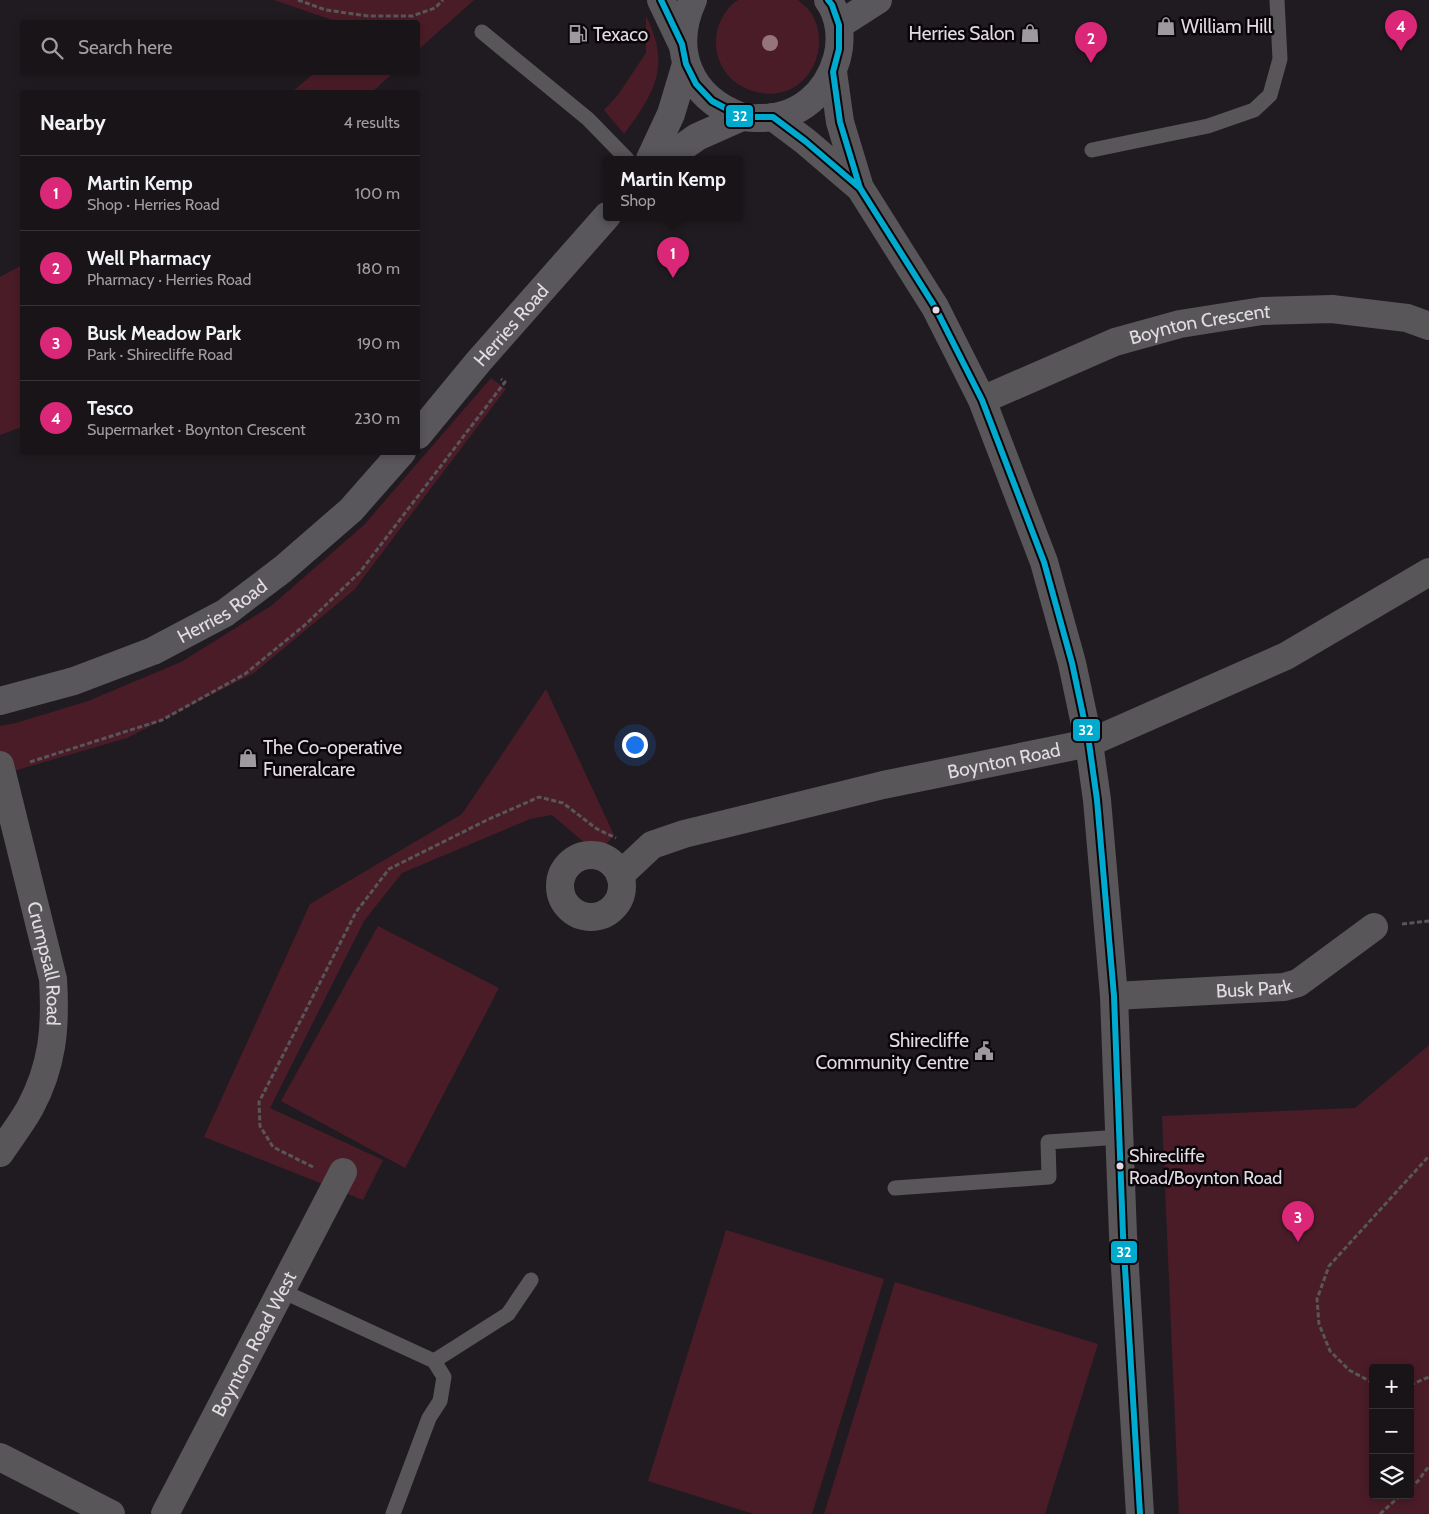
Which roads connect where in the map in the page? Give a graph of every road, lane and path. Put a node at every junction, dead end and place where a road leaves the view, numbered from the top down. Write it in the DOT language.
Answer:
graph roads {
  1 [pos="298,0"];
  2 [pos="443,0"];
  3 [pos="662,0"];
  4 [pos="693,0"];
  5 [pos="828,0"];
  6 [pos="878,0"];
  7 [pos="1277,0"];
  8 [pos="839,26"];
  9 [pos="482,32"];
  10 [pos="684,54"];
  11 [pos="833,72"];
  12 [pos="742,117"];
  13 [pos="772,117"];
  14 [pos="1092,150"];
  15 [pos="623,156"];
  16 [pos="651,156"];
  17 [pos="670,156"];
  18 [pos="860,188"];
  19 [pos="603,221"];
  20 [pos="1429,326"];
  21 [pos="982,400"];
  22 [pos="420,433"];
  23 [pos="399,455"];
  24 [pos="1429,572"];
  25 [pos="0,701"];
  26 [pos="1089,742"];
  27 [pos="0,765"];
  28 [pos="648,849"];
  29 [pos="620,875"];
  30 [pos="1374,927"];
  31 [pos="1114,996"];
  32 [pos="1120,1137"];
  33 [pos="0,1153"];
  34 [pos="1429,1156"];
  35 [pos="341,1177"];
  36 [pos="895,1188"];
  37 [pos="531,1280"];
  38 [pos="282,1291"];
  39 [pos="434,1361"];
  40 [pos="1429,1377"];
  41 [pos="1369,1380"];
  42 [pos="1414,1383"];
  43 [pos="0,1457"];
  44 [pos="1429,1466"];
  45 [pos="1414,1484"];
  46 [pos="1397,1499"];
  47 [pos="111,1514"];
  48 [pos="165,1514"];
  49 [pos="392,1514"];
  50 [pos="1140,1514"];
  51 [pos="1380,1514"];
  1 -- 2 [label="path"];
  3 -- 10 [label="street"];
  4 -- 10 [label="main road"];
  5 -- 8 [label="main road"];
  6 -- 8 [label="main road"];
  7 -- 14 [label="lane"];
  8 -- 11 [label="main road"];
  9 -- 15 [label="lane"];
  10 -- 12 [label="main road"];
  10 -- 16 [label="main road"];
  11 -- 13 [label="main road"];
  11 -- 18 [label="street"];
  12 -- 13 [label="main road"];
  12 -- 17 [label="main road"];
  13 -- 18 [label="street"];
  18 -- 21 [label="street"];
  19 -- 22 [label="main road, Herries Road"];
  20 -- 21 [label="street, Boynton Crescent"];
  21 -- 26 [label="street"];
  23 -- 25 [label="main road, Herries Road"];
  24 -- 26 [label="street, Boynton Road"];
  26 -- 28 [label="street, Boynton Road"];
  26 -- 31 [label="street"];
  27 -- 33 [label="street, Crumpsall Road"];
  28 -- 29 [label="street, Boynton Road"];
  28 -- 35 [label="path"];
  30 -- 31 [label="street, Busk Park"];
  31 -- 32 [label="street"];
  32 -- 36 [label="lane"];
  32 -- 50 [label="street"];
  34 -- 41 [label="path"];
  35 -- 38 [label="street, Boynton Road West"];
  37 -- 39 [label="lane"];
  38 -- 39 [label="lane"];
  38 -- 48 [label="street, Boynton Road West"];
  39 -- 49 [label="lane"];
  40 -- 42 [label="path"];
  43 -- 47 [label="street"];
  44 -- 45 [label="path"];
  46 -- 51 [label="path"];
}
